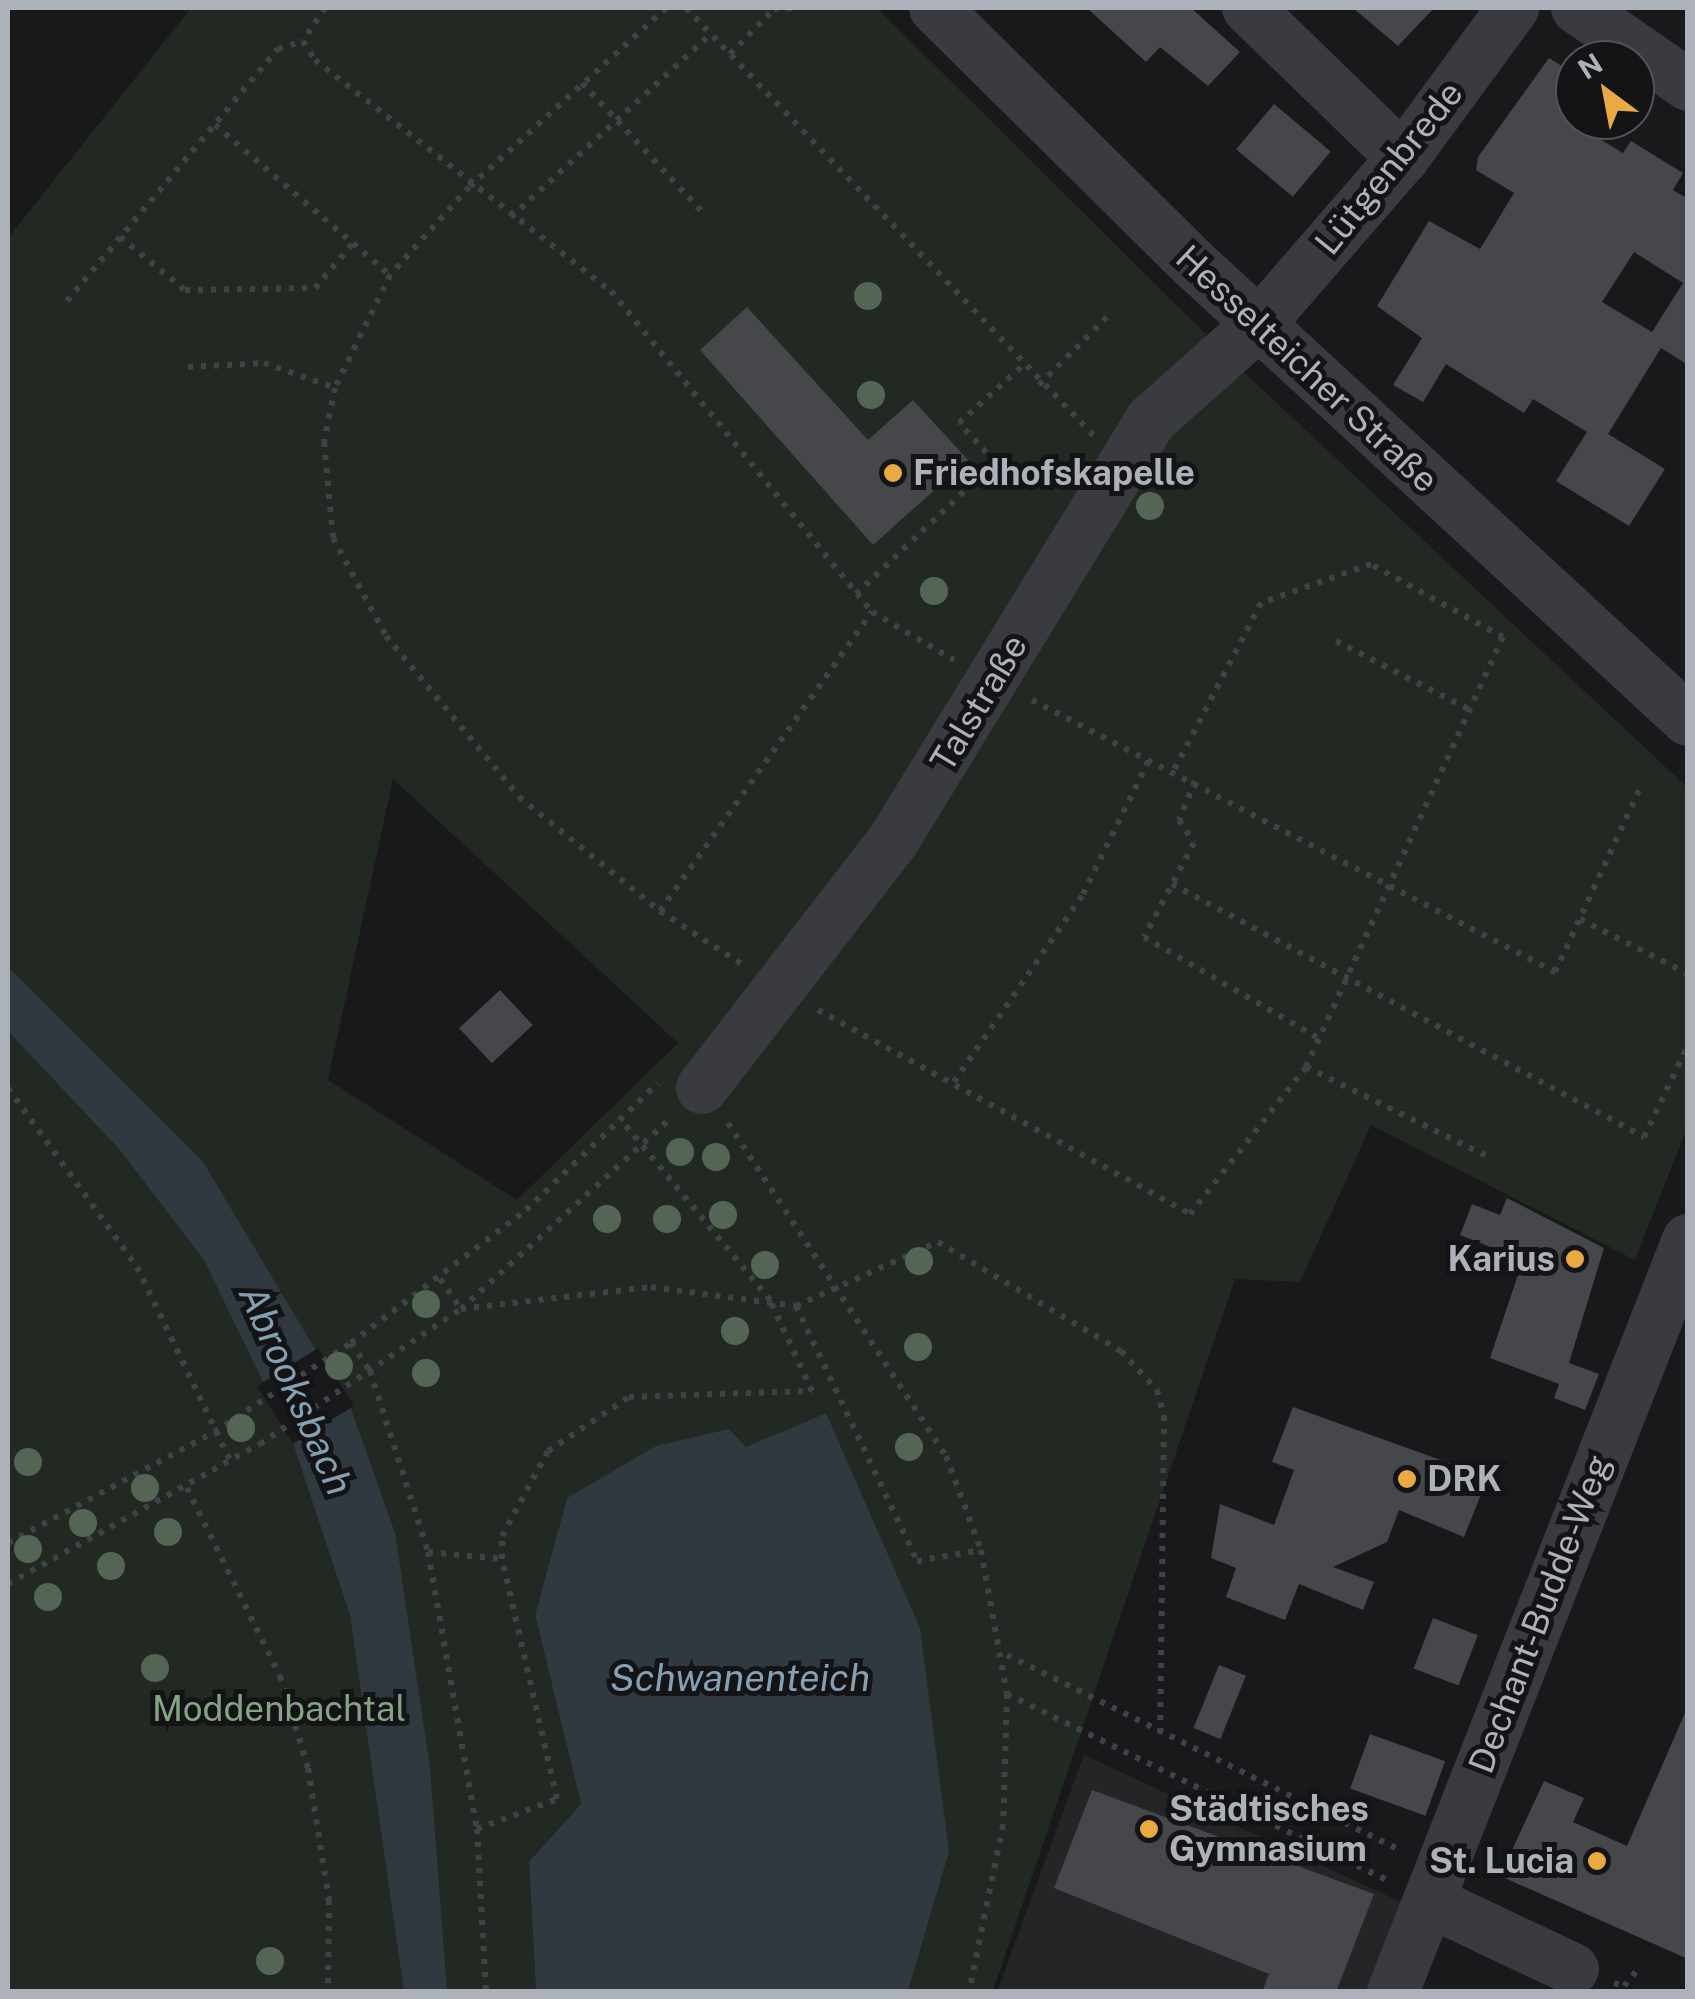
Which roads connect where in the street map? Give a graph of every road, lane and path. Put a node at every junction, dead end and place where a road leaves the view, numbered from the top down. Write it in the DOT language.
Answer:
graph roads {
  1 [pos="325,8"];
  2 [pos="666,8"];
  3 [pos="686,8"];
  4 [pos="792,8"];
  5 [pos="935,8"];
  6 [pos="1248,8"];
  7 [pos="1513,8"];
  8 [pos="1577,8"];
  9 [pos="711,34"];
  10 [pos="303,42"];
  11 [pos="730,54"];
  12 [pos="582,84"];
  13 [pos="1688,85"];
  14 [pos="617,120"];
  15 [pos="214,125"];
  16 [pos="1403,158"];
  17 [pos="469,186"];
  18 [pos="704,214"];
  19 [pos="511,218"];
  20 [pos="120,237"];
  21 [pos="353,243"];
  22 [pos="390,275"];
  23 [pos="67,301"];
  24 [pos="1109,315"];
  25 [pos="1259,324"];
  26 [pos="1022,366"];
  27 [pos="188,367"];
  28 [pos="1039,385"];
  29 [pos="335,388"];
  30 [pos="1109,426"];
  31 [pos="1098,440"];
  32 [pos="1088,456"];
  33 [pos="856,594"];
  34 [pos="872,612"];
  35 [pos="1336,640"];
  36 [pos="996,682"];
  37 [pos="1470,710"];
  38 [pos="1688,720"];
  39 [pos="1150,758"];
  40 [pos="1174,770"];
  41 [pos="1195,781"];
  42 [pos="1641,786"];
  43 [pos="1172,884"];
  44 [pos="1392,885"];
  45 [pos="660,911"];
  46 [pos="1580,919"];
  47 [pos="1688,974"];
  48 [pos="1350,981"];
  49 [pos="784,992"];
  50 [pos="1320,1039"];
  51 [pos="1688,1044"];
  52 [pos="1306,1067"];
  53 [pos="954,1082"];
  54 [pos="682,1084"];
  55 [pos="8,1088"];
  56 [pos="622,1121"];
  57 [pos="645,1144"];
  58 [pos="1492,1158"];
  59 [pos="1688,1240"];
  60 [pos="440,1279"];
  61 [pos="844,1291"];
  62 [pos="770,1300"];
  63 [pos="796,1306"];
  64 [pos="461,1309"];
  65 [pos="351,1344"];
  66 [pos="370,1372"];
  67 [pos="214,1432"];
  68 [pos="232,1462"];
  69 [pos="187,1488"];
  70 [pos="8,1543"];
  71 [pos="981,1550"];
  72 [pos="428,1552"];
  73 [pos="502,1559"];
  74 [pos="8,1584"];
  75 [pos="1007,1656"];
  76 [pos="1007,1694"];
  77 [pos="1160,1733"];
  78 [pos="478,1829"];
  79 [pos="1436,1886"];
  80 [pos="1573,1970"];
  81 [pos="1394,1990"];
  82 [pos="328,1992"];
  83 [pos="486,1992"];
  84 [pos="969,1992"];
  1 -- 10 [label="path"];
  2 -- 12 [label="path"];
  3 -- 9 [label="path"];
  4 -- 11 [label="path"];
  5 -- 25 [label="street, Hesselteicher Straße"];
  6 -- 16 [label="street"];
  7 -- 16 [label="street, Lütgenbrede"];
  8 -- 13 [label="street"];
  9 -- 11 [label="path"];
  9 -- 14 [label="path"];
  10 -- 15 [label="path"];
  10 -- 17 [label="path"];
  11 -- 26 [label="path"];
  12 -- 14 [label="path"];
  12 -- 17 [label="path"];
  14 -- 18 [label="path"];
  14 -- 19 [label="path"];
  15 -- 20 [label="path"];
  15 -- 21 [label="path"];
  16 -- 25 [label="street, Lütgenbrede"];
  17 -- 19 [label="path"];
  17 -- 22 [label="path"];
  19 -- 33 [label="path"];
  20 -- 21 [label="path"];
  20 -- 23 [label="path"];
  21 -- 22 [label="path"];
  22 -- 29 [label="path"];
  24 -- 28 [label="path"];
  25 -- 36 [label="street, Talstraße"];
  25 -- 38 [label="street, Hesselteicher Straße"];
  26 -- 28 [label="path"];
  26 -- 33 [label="path"];
  27 -- 29 [label="path"];
  28 -- 31 [label="path"];
  29 -- 45 [label="path"];
  30 -- 31 [label="path"];
  31 -- 32 [label="path"];
  33 -- 34 [label="path"];
  34 -- 36 [label="path"];
  34 -- 45 [label="path"];
  35 -- 37 [label="path"];
  36 -- 39 [label="path"];
  36 -- 49 [label="street, Talstraße"];
  37 -- 40 [label="path"];
  37 -- 44 [label="path"];
  39 -- 40 [label="path"];
  39 -- 53 [label="path"];
  40 -- 41 [label="path"];
  41 -- 43 [label="path"];
  41 -- 44 [label="path"];
  42 -- 46 [label="path"];
  43 -- 48 [label="path"];
  43 -- 50 [label="path"];
  44 -- 46 [label="path"];
  44 -- 48 [label="path"];
  45 -- 49 [label="path"];
  46 -- 47 [label="path"];
  48 -- 50 [label="path"];
  48 -- 51 [label="path"];
  49 -- 53 [label="path"];
  49 -- 54 [label="street, Talstraße"];
  50 -- 52 [label="path"];
  52 -- 53 [label="path"];
  52 -- 58 [label="path"];
  54 -- 56 [label="path"];
  54 -- 57 [label="path"];
  54 -- 61 [label="path"];
  55 -- 67 [label="path"];
  56 -- 57 [label="path"];
  56 -- 60 [label="path"];
  57 -- 62 [label="path"];
  57 -- 64 [label="path"];
  59 -- 79 [label="street, Dechant-Budde-Weg"];
  60 -- 64 [label="path"];
  60 -- 65 [label="path"];
  61 -- 63 [label="path"];
  61 -- 71 [label="path"];
  61 -- 77 [label="path"];
  62 -- 63 [label="path"];
  62 -- 64 [label="path"];
  62 -- 73 [label="path"];
  63 -- 71 [label="path"];
  64 -- 66 [label="path"];
  65 -- 66 [label="path"];
  65 -- 67 [label="path"];
  66 -- 68 [label="path"];
  66 -- 72 [label="path"];
  67 -- 68 [label="path"];
  67 -- 70 [label="path"];
  68 -- 69 [label="path"];
  69 -- 74 [label="path"];
  69 -- 82 [label="path"];
  71 -- 75 [label="path"];
  72 -- 73 [label="path"];
  72 -- 78 [label="path"];
  73 -- 78 [label="path"];
  75 -- 76 [label="path"];
  75 -- 77 [label="path"];
  76 -- 79 [label="path"];
  76 -- 84 [label="path"];
  77 -- 79 [label="path"];
  78 -- 83 [label="path"];
  79 -- 80 [label="street"];
  79 -- 81 [label="street, Dechant-Budde-Weg"];
}
